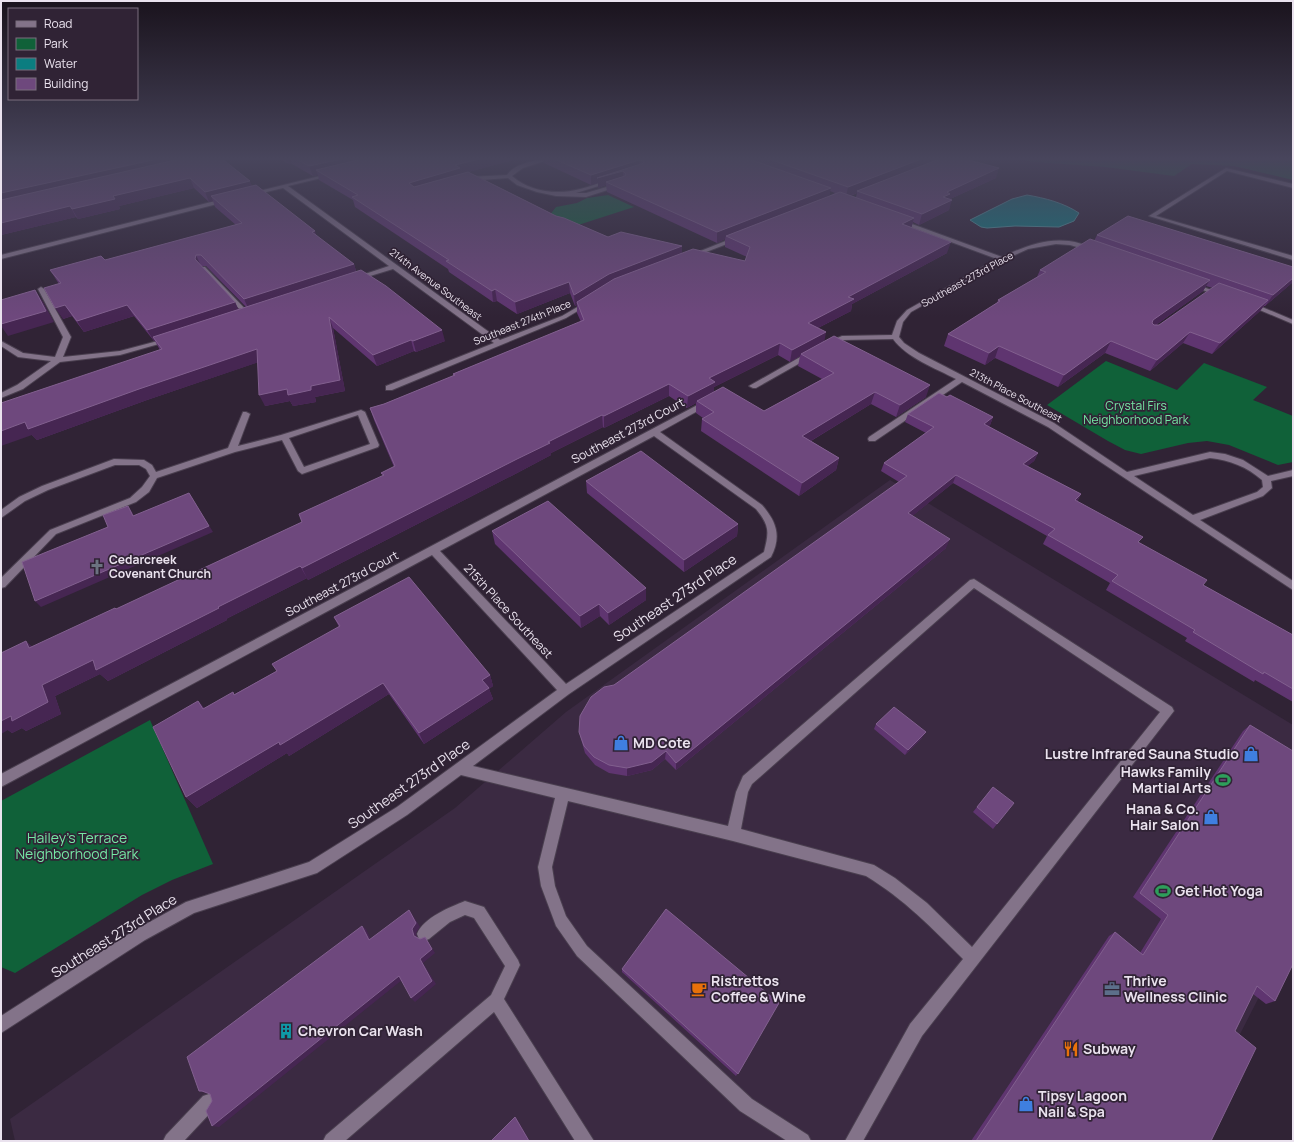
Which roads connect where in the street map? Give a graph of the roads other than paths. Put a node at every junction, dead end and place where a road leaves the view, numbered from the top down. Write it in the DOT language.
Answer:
graph roads {
  1 [pos="181,211"];
  2 [pos="319,211"];
  3 [pos="1159,211"];
  4 [pos="890,218"];
  5 [pos="743,236"];
  6 [pos="1096,250"];
  7 [pos="1,257"];
  8 [pos="1293,258"];
  9 [pos="685,259"];
  10 [pos="1002,259"];
  11 [pos="395,266"];
  12 [pos="203,268"];
  13 [pos="351,280"];
  14 [pos="1182,281"];
  15 [pos="40,289"];
  16 [pos="1231,298"];
  17 [pos="593,300"];
  18 [pos="1244,302"];
  19 [pos="254,312"];
  20 [pos="247,314"];
  21 [pos="240,316"];
  22 [pos="1293,322"];
  23 [pos="895,337"];
  24 [pos="174,338"];
  25 [pos="498,342"];
  26 [pos="1,344"];
  27 [pos="58,360"];
  28 [pos="962,379"];
  29 [pos="753,386"];
  30 [pos="389,388"];
  31 [pos="1,396"];
  32 [pos="716,398"];
  33 [pos="246,414"];
  34 [pos="654,432"];
  35 [pos="284,437"];
  36 [pos="872,439"];
  37 [pos="232,450"];
  38 [pos="1293,473"];
  39 [pos="1126,475"];
  40 [pos="154,476"];
  41 [pos="1266,479"];
  42 [pos="1,516"];
  43 [pos="1192,519"];
  44 [pos="433,550"];
  45 [pos="1,584"];
  46 [pos="1293,586"];
  47 [pos="565,691"];
  48 [pos="460,769"];
  49 [pos="1,781"];
  50 [pos="563,793"];
  51 [pos="733,834"];
  52 [pos="424,934"];
  53 [pos="972,958"];
  54 [pos="496,1000"];
  55 [pos="1,1025"];
  56 [pos="209,1102"];
  57 [pos="172,1141"];
  58 [pos="332,1141"];
  59 [pos="585,1141"];
  60 [pos="802,1141"];
  61 [pos="854,1141"];
  1 -- 7 [label="street"];
  2 -- 11 [label="street, 214th Avenue Southeast"];
  3 -- 8 [label="street"];
  4 -- 10 [label="street"];
  5 -- 9 [label="street"];
  6 -- 10 [label="street, Southeast 273rd Place"];
  10 -- 23 [label="street, Southeast 273rd Place"];
  11 -- 13 [label="street"];
  11 -- 25 [label="street, 214th Avenue Southeast"];
  12 -- 20 [label="street"];
  14 -- 16 [label="street"];
  15 -- 27 [label="street"];
  17 -- 25 [label="street, Southeast 274th Place"];
  18 -- 22 [label="street"];
  19 -- 20 [label="street"];
  20 -- 21 [label="street"];
  23 -- 28 [label="street, 213th Place Southeast"];
  23 -- 29 [label="street"];
  24 -- 27 [label="street"];
  25 -- 30 [label="street, Southeast 274th Place"];
  26 -- 27 [label="street"];
  27 -- 31 [label="street"];
  28 -- 36 [label="street"];
  28 -- 39 [label="street, 213th Place Southeast"];
  32 -- 34 [label="street, Southeast 273rd Court"];
  33 -- 37 [label="street"];
  34 -- 44 [label="street, Southeast 273rd Court"];
  34 -- 47 [label="street, Southeast 273rd Place"];
  35 -- 35 [label="street"];
  35 -- 37 [label="street"];
  37 -- 40 [label="street"];
  38 -- 41 [label="street"];
  39 -- 41 [label="street"];
  39 -- 43 [label="street, 213th Place Southeast"];
  40 -- 42 [label="street"];
  40 -- 45 [label="street"];
  41 -- 43 [label="street"];
  43 -- 46 [label="street, 213th Place Southeast"];
  44 -- 47 [label="street, 215th Place Southeast"];
  44 -- 49 [label="street, Southeast 273rd Court"];
  47 -- 48 [label="street, Southeast 273rd Place"];
  48 -- 50 [label="street"];
  48 -- 55 [label="street, Southeast 273rd Place"];
  50 -- 51 [label="street"];
  50 -- 60 [label="street"];
  51 -- 53 [label="street"];
  51 -- 53 [label="street"];
  52 -- 54 [label="street"];
  53 -- 61 [label="street"];
  54 -- 58 [label="street"];
  54 -- 59 [label="street"];
  56 -- 57 [label="street"];
}
